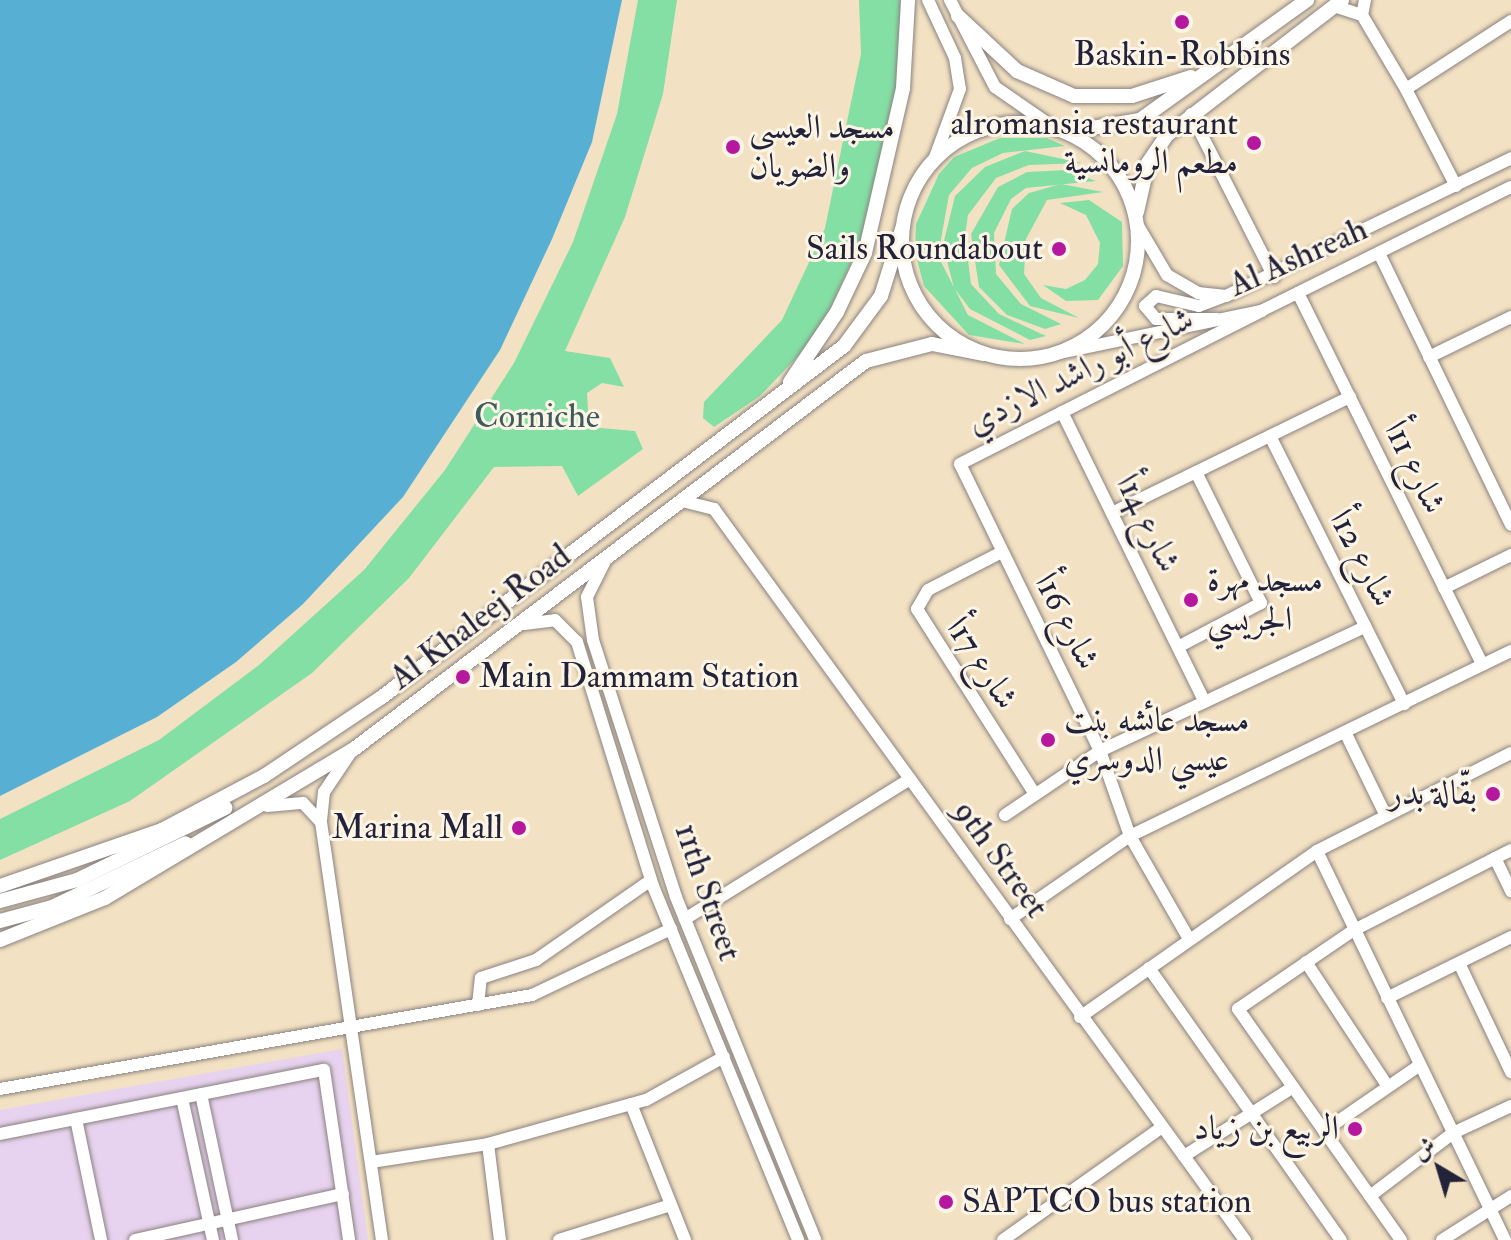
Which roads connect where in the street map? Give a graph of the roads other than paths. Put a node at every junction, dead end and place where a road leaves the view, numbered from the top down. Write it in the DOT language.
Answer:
graph roads {
  1 [pos="908,0"];
  2 [pos="928,0"];
  3 [pos="950,0"];
  4 [pos="1307,0"];
  5 [pos="1365,0"];
  6 [pos="1338,3"];
  7 [pos="1362,15"];
  8 [pos="958,16"];
  9 [pos="1511,21"];
  10 [pos="1207,72"];
  11 [pos="1406,89"];
  12 [pos="1191,114"];
  13 [pos="1061,131"];
  14 [pos="1511,158"];
  15 [pos="934,160"];
  16 [pos="1456,186"];
  17 [pos="1511,187"];
  18 [pos="1137,220"];
  19 [pos="903,226"];
  20 [pos="1379,253"];
  21 [pos="1274,277"];
  22 [pos="1298,293"];
  23 [pos="1226,296"];
  24 [pos="1261,311"];
  25 [pos="1511,317"];
  26 [pos="1222,320"];
  27 [pos="984,354"];
  28 [pos="1050,355"];
  29 [pos="1429,357"];
  30 [pos="1350,397"];
  31 [pos="771,402"];
  32 [pos="1062,412"];
  33 [pos="1270,436"];
  34 [pos="966,459"];
  35 [pos="1196,472"];
  36 [pos="718,474"];
  37 [pos="682,501"];
  38 [pos="714,509"];
  39 [pos="1112,513"];
  40 [pos="1511,525"];
  41 [pos="1000,553"];
  42 [pos="1511,555"];
  43 [pos="607,558"];
  44 [pos="1444,588"];
  45 [pos="517,626"];
  46 [pos="1365,627"];
  47 [pos="1178,647"];
  48 [pos="1511,651"];
  49 [pos="1483,665"];
  50 [pos="1205,702"];
  51 [pos="1404,704"];
  52 [pos="1345,732"];
  53 [pos="324,739"];
  54 [pos="627,739"];
  55 [pos="610,745"];
  56 [pos="354,749"];
  57 [pos="1100,751"];
  58 [pos="1511,753"];
  59 [pos="910,779"];
  60 [pos="1035,794"];
  61 [pos="267,806"];
  62 [pos="1005,815"];
  63 [pos="1386,816"];
  64 [pos="321,822"];
  65 [pos="237,823"];
  66 [pos="1130,836"];
  67 [pos="1511,850"];
  68 [pos="1317,851"];
  69 [pos="1495,858"];
  70 [pos="651,880"];
  71 [pos="0,886"];
  72 [pos="1511,891"];
  73 [pos="0,901"];
  74 [pos="685,919"];
  75 [pos="1010,919"];
  76 [pos="0,921"];
  77 [pos="671,929"];
  78 [pos="1354,930"];
  79 [pos="1511,937"];
  80 [pos="1189,939"];
  81 [pos="0,940"];
  82 [pos="1306,962"];
  83 [pos="1459,963"];
  84 [pos="1149,968"];
  85 [pos="1387,998"];
  86 [pos="478,1005"];
  87 [pos="1080,1017"];
  88 [pos="352,1028"];
  89 [pos="724,1057"];
  90 [pos="1420,1065"];
  91 [pos="1511,1072"];
  92 [pos="1293,1087"];
  93 [pos="1388,1087"];
  94 [pos="0,1089"];
  95 [pos="201,1094"];
  96 [pos="182,1098"];
  97 [pos="631,1104"];
  98 [pos="1511,1106"];
  99 [pos="1250,1115"];
  100 [pos="76,1119"];
  101 [pos="1162,1127"];
  102 [pos="1324,1131"];
  103 [pos="1453,1133"];
  104 [pos="0,1134"];
  105 [pos="488,1144"];
  106 [pos="1184,1156"];
  107 [pos="371,1162"];
  108 [pos="343,1194"];
  109 [pos="1370,1196"];
  110 [pos="1511,1196"];
  111 [pos="671,1205"];
  112 [pos="1489,1207"];
  113 [pos="228,1220"];
  114 [pos="210,1224"];
  115 [pos="567,1239"];
  116 [pos="101,1240"];
  117 [pos="135,1240"];
  118 [pos="213,1240"];
  119 [pos="232,1240"];
  120 [pos="349,1240"];
  121 [pos="382,1240"];
  122 [pos="500,1240"];
  123 [pos="685,1240"];
  124 [pos="798,1240"];
  125 [pos="815,1240"];
  126 [pos="1003,1240"];
  127 [pos="1245,1240"];
  128 [pos="1341,1240"];
  129 [pos="1401,1240"];
  130 [pos="1442,1240"];
  131 [pos="1505,1240"];
  1 -- 31 [label="main road"];
  2 -- 15 [label="street"];
  3 -- 8 [label="street"];
  4 -- 10 [label="main road"];
  5 -- 7 [label="street"];
  6 -- 7 [label="street"];
  6 -- 12 [label="main road"];
  7 -- 11 [label="street"];
  8 -- 10 [label="main road"];
  8 -- 13 [label="street"];
  9 -- 11 [label="street"];
  10 -- 13 [label="main road"];
  11 -- 16 [label="street"];
  12 -- 18 [label="main road"];
  12 -- 21 [label="street"];
  13 -- 15 [label="main road"];
  13 -- 18 [label="main road"];
  14 -- 16 [label="street, Al Ashreah"];
  15 -- 19 [label="main road"];
  16 -- 21 [label="street, Al Ashreah"];
  17 -- 20 [label="street, Al Ashreah"];
  18 -- 23 [label="street, Al Ashreah"];
  18 -- 28 [label="main road"];
  19 -- 27 [label="main road"];
  19 -- 31 [label="main road, Al Khaleej Road"];
  20 -- 22 [label="street, Al Ashreah"];
  20 -- 29 [label="street"];
  21 -- 23 [label="street, Al Ashreah"];
  22 -- 24 [label="street, Al Ashreah"];
  22 -- 30 [label="street, شارع 11أ"];
  23 -- 26 [label="street"];
  24 -- 26 [label="street, Al Ashreah"];
  24 -- 32 [label="street, شارع أبو راشد الازدي"];
  25 -- 29 [label="street"];
  26 -- 28 [label="street, Al Ashreah"];
  27 -- 28 [label="main road"];
  27 -- 36 [label="main road, Al Khaleej Road"];
  29 -- 40 [label="street"];
  30 -- 33 [label="street"];
  30 -- 44 [label="street, شارع 11أ"];
  31 -- 53 [label="main road, Al Khaleej Road"];
  32 -- 34 [label="street, شارع أبو راشد الازدي"];
  32 -- 39 [label="street, شارع 14أ"];
  33 -- 35 [label="street"];
  33 -- 46 [label="street, شارع 12أ"];
  34 -- 41 [label="street, شارع 16أ"];
  35 -- 39 [label="street"];
  35 -- 47 [label="street"];
  36 -- 37 [label="main road, Al Khaleej Road"];
  36 -- 38 [label="street"];
  37 -- 38 [label="street"];
  37 -- 43 [label="main road, Al Khaleej Road"];
  38 -- 59 [label="street, 9th Street"];
  39 -- 47 [label="street, شارع 14أ"];
  41 -- 57 [label="street, شارع 16أ"];
  41 -- 60 [label="street, شارع 17أ"];
  42 -- 44 [label="street"];
  43 -- 45 [label="main road, Al Khaleej Road"];
  43 -- 54 [label="street, 11th Street"];
  44 -- 49 [label="street, شارع 11أ"];
  45 -- 55 [label="street, 11th Street"];
  45 -- 56 [label="main road, Al Khaleej Road"];
  46 -- 50 [label="street"];
  46 -- 51 [label="street, شارع 12أ"];
  47 -- 50 [label="street, شارع 14أ"];
  48 -- 49 [label="street"];
  49 -- 51 [label="street"];
  50 -- 57 [label="street"];
  51 -- 52 [label="street"];
  52 -- 63 [label="street"];
  52 -- 66 [label="street"];
  53 -- 71 [label="main road, Al Khaleej Road"];
  53 -- 73 [label="main road"];
  54 -- 55 [label="street"];
  54 -- 74 [label="street, 11th Street"];
  55 -- 70 [label="street, 11th Street"];
  56 -- 61 [label="main road, Al Khaleej Road"];
  56 -- 64 [label="street"];
  57 -- 60 [label="street"];
  57 -- 66 [label="street, شارع 16أ"];
  58 -- 63 [label="street"];
  59 -- 74 [label="street"];
  59 -- 75 [label="street, 9th Street"];
  60 -- 62 [label="street"];
  61 -- 64 [label="street"];
  61 -- 65 [label="main road, Al Khaleej Road"];
  63 -- 68 [label="street"];
  64 -- 88 [label="street"];
  65 -- 76 [label="main road"];
  65 -- 81 [label="main road, Al Khaleej Road"];
  66 -- 75 [label="street"];
  66 -- 80 [label="street, شارع 16أ"];
  67 -- 69 [label="street"];
  68 -- 78 [label="street"];
  68 -- 80 [label="street"];
  69 -- 72 [label="street"];
  69 -- 78 [label="street"];
  70 -- 77 [label="street, 11th Street"];
  70 -- 86 [label="street"];
  74 -- 125 [label="street, 11th Street"];
  75 -- 87 [label="street, 9th Street"];
  77 -- 86 [label="street"];
  77 -- 89 [label="street, 11th Street"];
  78 -- 82 [label="street"];
  78 -- 85 [label="street"];
  79 -- 83 [label="street"];
  80 -- 84 [label="street"];
  82 -- 92 [label="street"];
  82 -- 93 [label="street"];
  83 -- 85 [label="street"];
  83 -- 91 [label="street"];
  84 -- 87 [label="street"];
  84 -- 99 [label="street"];
  85 -- 90 [label="street"];
  86 -- 88 [label="street"];
  87 -- 101 [label="street, 9th Street"];
  88 -- 94 [label="street"];
  88 -- 107 [label="street"];
  89 -- 97 [label="street"];
  89 -- 124 [label="street, 11th Street"];
  90 -- 93 [label="street"];
  90 -- 103 [label="street"];
  92 -- 99 [label="street"];
  92 -- 102 [label="street"];
  93 -- 102 [label="street"];
  95 -- 96 [label="street"];
  95 -- 108 [label="street"];
  95 -- 113 [label="street"];
  96 -- 100 [label="street"];
  96 -- 114 [label="street"];
  97 -- 105 [label="street"];
  97 -- 111 [label="street"];
  98 -- 103 [label="street"];
  99 -- 106 [label="street"];
  99 -- 128 [label="street"];
  100 -- 104 [label="street"];
  100 -- 116 [label="street"];
  101 -- 106 [label="street, 9th Street"];
  101 -- 126 [label="street"];
  102 -- 109 [label="street"];
  103 -- 109 [label="street"];
  103 -- 112 [label="street"];
  105 -- 107 [label="street"];
  105 -- 122 [label="street"];
  106 -- 127 [label="street, 9th Street"];
  107 -- 121 [label="street"];
  108 -- 113 [label="street"];
  108 -- 120 [label="street"];
  109 -- 129 [label="street"];
  110 -- 112 [label="street"];
  111 -- 115 [label="street"];
  111 -- 123 [label="street"];
  112 -- 130 [label="street"];
  112 -- 131 [label="street"];
  113 -- 114 [label="street"];
  113 -- 119 [label="street"];
  114 -- 117 [label="street"];
  114 -- 118 [label="street"];
}
